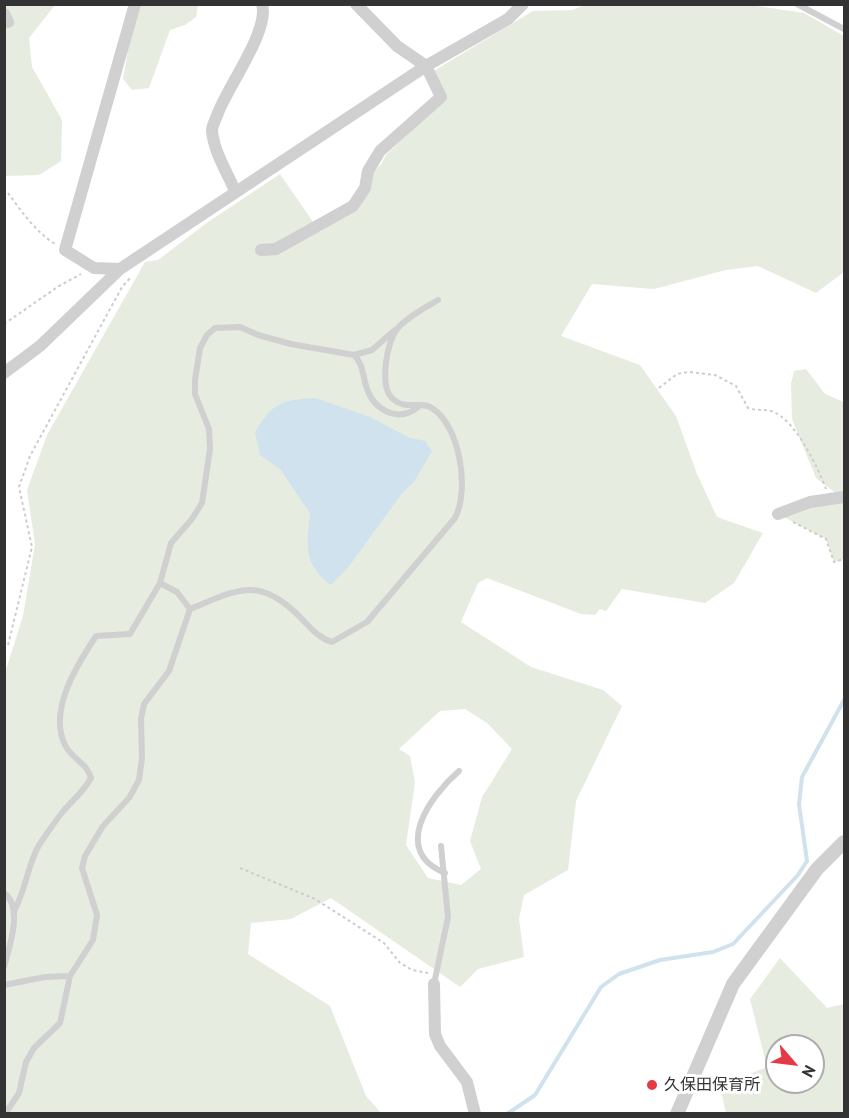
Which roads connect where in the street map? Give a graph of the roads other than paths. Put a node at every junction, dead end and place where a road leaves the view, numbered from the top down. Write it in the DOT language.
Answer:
graph roads {
  1 [pos="135,4"];
  2 [pos="262,4"];
  3 [pos="356,4"];
  4 [pos="523,4"];
  5 [pos="797,4"];
  6 [pos="844,29"];
  7 [pos="426,66"];
  8 [pos="236,192"];
  9 [pos="261,250"];
  10 [pos="120,269"];
  11 [pos="438,300"];
  12 [pos="396,330"];
  13 [pos="354,355"];
  14 [pos="4,373"];
  15 [pos="419,406"];
  16 [pos="844,497"];
  17 [pos="778,514"];
  18 [pos="160,583"];
  19 [pos="190,609"];
  20 [pos="459,771"];
  21 [pos="844,842"];
  22 [pos="441,846"];
  23 [pos="445,873"];
  24 [pos="4,894"];
  25 [pos="15,911"];
  26 [pos="4,967"];
  27 [pos="70,976"];
  28 [pos="436,979"];
  29 [pos="4,985"];
  30 [pos="5,1113"];
  31 [pos="475,1113"];
  32 [pos="677,1113"];
  1 -- 10 [label="street"];
  2 -- 8 [label="street"];
  3 -- 7 [label="street"];
  4 -- 7 [label="street"];
  5 -- 6 [label="lane"];
  7 -- 8 [label="street"];
  7 -- 9 [label="street"];
  8 -- 10 [label="street"];
  10 -- 14 [label="street"];
  11 -- 12 [label="lane"];
  12 -- 13 [label="lane"];
  12 -- 15 [label="lane"];
  13 -- 15 [label="lane"];
  13 -- 18 [label="lane"];
  15 -- 19 [label="lane"];
  16 -- 17 [label="street"];
  18 -- 19 [label="lane"];
  18 -- 25 [label="lane"];
  19 -- 27 [label="lane"];
  20 -- 23 [label="lane"];
  21 -- 32 [label="street"];
  22 -- 23 [label="lane"];
  23 -- 28 [label="lane"];
  24 -- 25 [label="lane"];
  25 -- 26 [label="lane"];
  27 -- 29 [label="lane"];
  27 -- 30 [label="lane"];
  28 -- 31 [label="street"];
}
